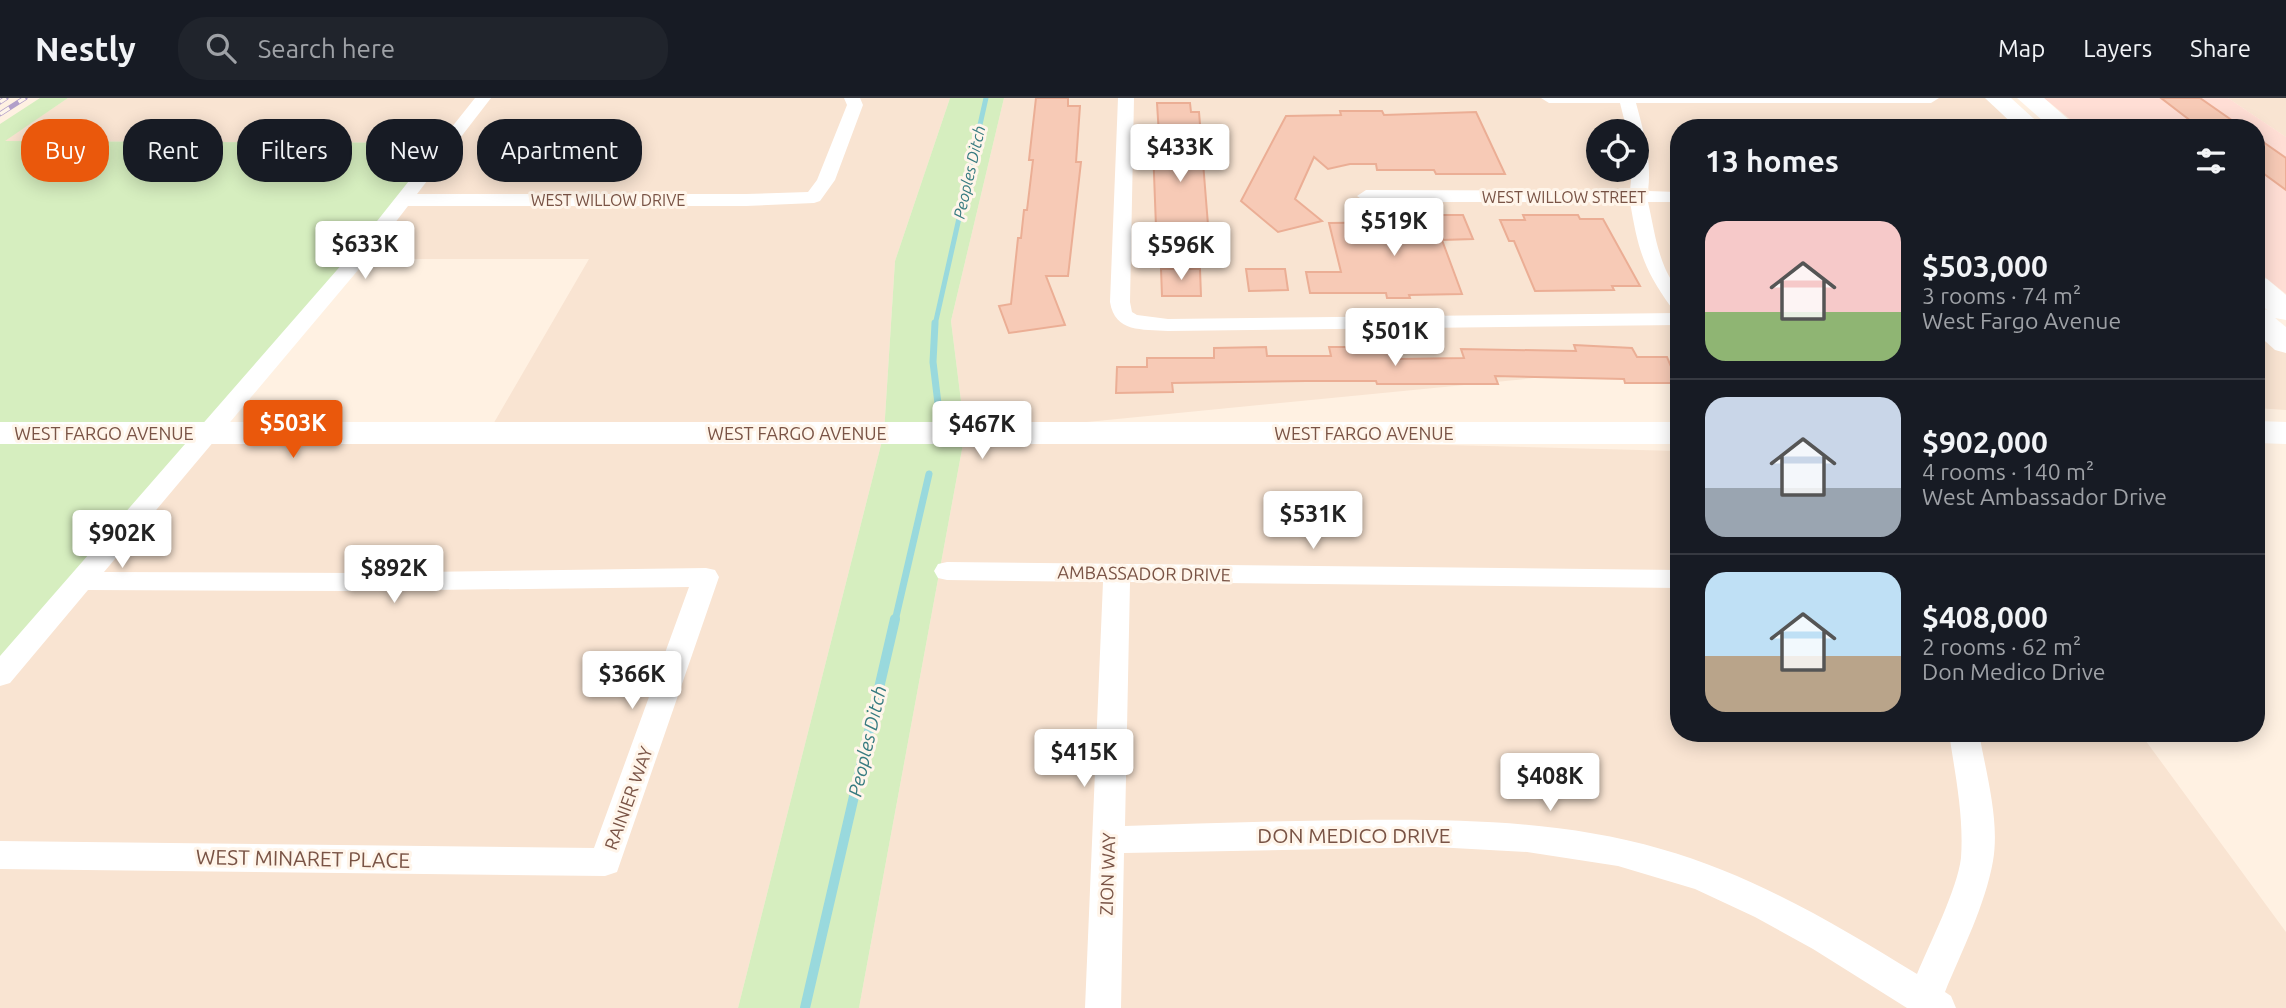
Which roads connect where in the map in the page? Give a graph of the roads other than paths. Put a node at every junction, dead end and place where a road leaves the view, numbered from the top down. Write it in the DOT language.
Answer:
graph roads {
  1 [pos="483,98"];
  2 [pos="853,98"];
  3 [pos="1126,98"];
  4 [pos="1549,98"];
  5 [pos="1627,98"];
  6 [pos="1931,98"];
  7 [pos="1997,98"];
  8 [pos="2031,118"];
  9 [pos="1366,196"];
  10 [pos="1638,197"];
  11 [pos="1670,197"];
  12 [pos="401,200"];
  13 [pos="1670,291"];
  14 [pos="2265,293"];
  15 [pos="2286,311"];
  16 [pos="1126,318"];
  17 [pos="1670,319"];
  18 [pos="2265,325"];
  19 [pos="2286,343"];
  20 [pos="208,432"];
  21 [pos="0,433"];
  22 [pos="1670,433"];
  23 [pos="947,571"];
  24 [pos="1117,573"];
  25 [pos="706,577"];
  26 [pos="1670,579"];
  27 [pos="82,581"];
  28 [pos="0,676"];
  29 [pos="1965,742"];
  30 [pos="1108,840"];
  31 [pos="0,855"];
  32 [pos="605,862"];
  33 [pos="1931,1003"];
  34 [pos="1103,1008"];
  1 -- 12 [label="street"];
  2 -- 12 [label="street, WEST WILLOW DRIVE"];
  3 -- 16 [label="street"];
  4 -- 5 [label="street"];
  5 -- 6 [label="street"];
  5 -- 10 [label="street"];
  7 -- 8 [label="main road"];
  9 -- 10 [label="street, WEST WILLOW STREET"];
  10 -- 11 [label="street, WEST WILLOW STREET"];
  10 -- 13 [label="street"];
  12 -- 20 [label="street"];
  14 -- 15 [label="main road"];
  16 -- 17 [label="street"];
  18 -- 19 [label="main road"];
  20 -- 21 [label="main road, WEST FARGO AVENUE"];
  20 -- 22 [label="main road, WEST FARGO AVENUE"];
  20 -- 27 [label="street"];
  23 -- 24 [label="street, AMBASSADOR DRIVE"];
  24 -- 26 [label="street, AMBASSADOR DRIVE"];
  24 -- 30 [label="street, ZION WAY"];
  25 -- 27 [label="street"];
  25 -- 32 [label="street, RAINIER WAY"];
  27 -- 28 [label="street"];
  29 -- 33 [label="street"];
  30 -- 33 [label="street, DON MEDICO DRIVE"];
  30 -- 34 [label="street, ZION WAY"];
  31 -- 32 [label="street, WEST MINARET PLACE"];
}
